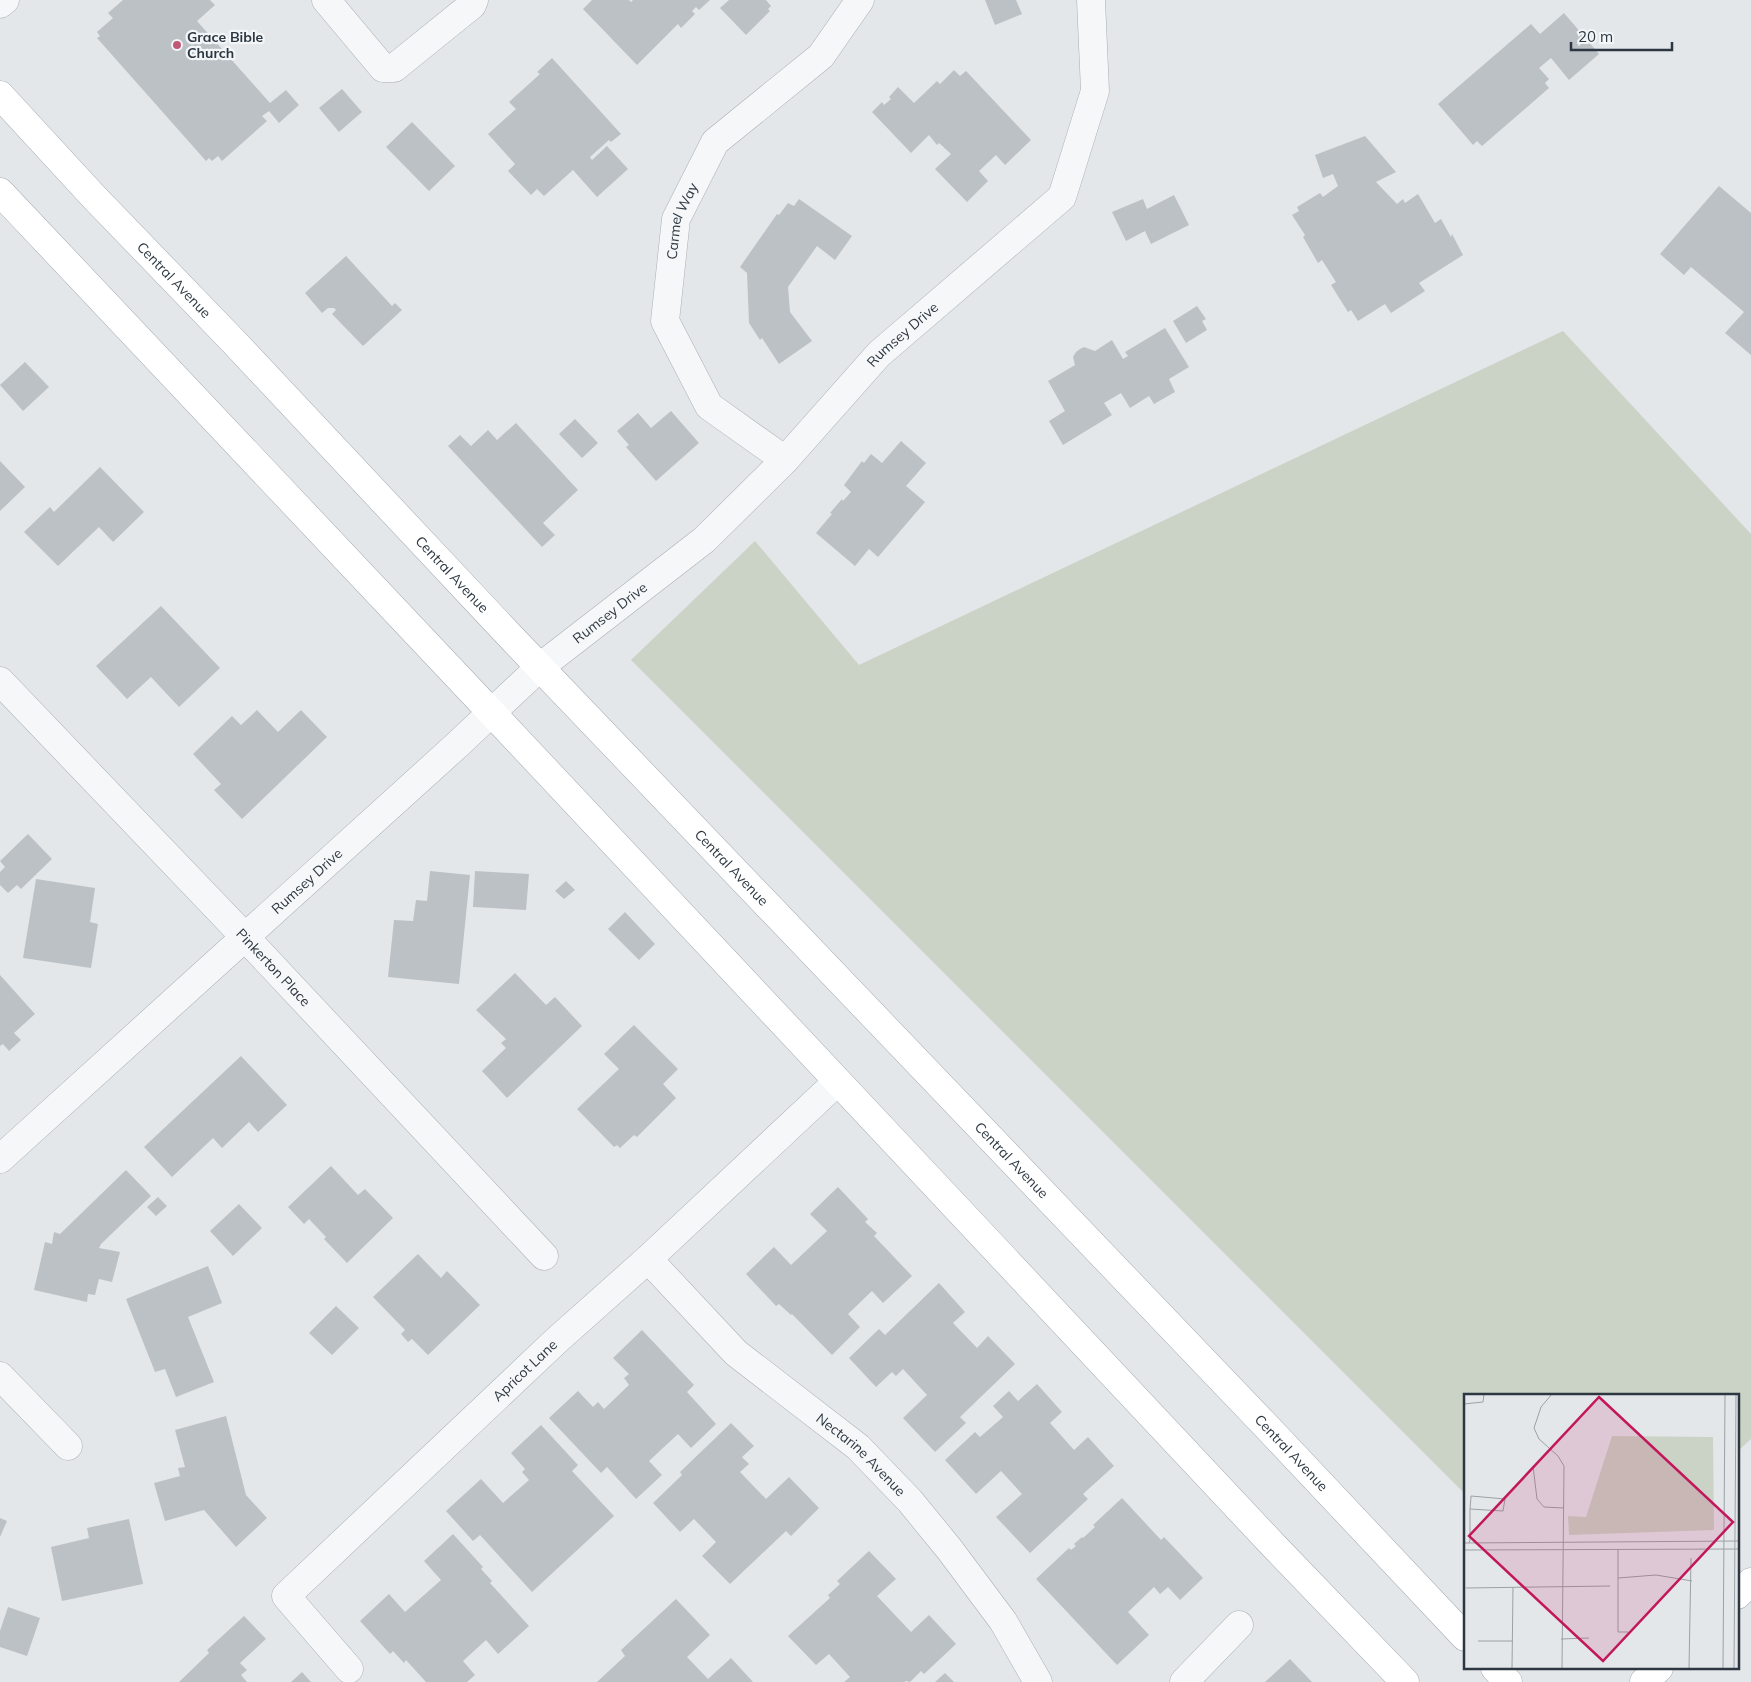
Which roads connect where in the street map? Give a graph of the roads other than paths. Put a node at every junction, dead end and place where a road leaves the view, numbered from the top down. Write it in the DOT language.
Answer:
graph roads {
  1 [pos="5,0"];
  2 [pos="326,0"];
  3 [pos="474,0"];
  4 [pos="860,0"];
  5 [pos="1091,0"];
  6 [pos="0,4"];
  7 [pos="0,95"];
  8 [pos="0,192"];
  9 [pos="784,460"];
  10 [pos="540,667"];
  11 [pos="0,681"];
  12 [pos="491,712"];
  13 [pos="244,936"];
  14 [pos="837,1082"];
  15 [pos="0,1159"];
  16 [pos="544,1256"];
  17 [pos="648,1259"];
  18 [pos="0,1376"];
  19 [pos="68,1446"];
  20 [pos="1751,1582"];
  21 [pos="1738,1594"];
  22 [pos="1239,1625"];
  23 [pos="1464,1636"];
  24 [pos="349,1669"];
  25 [pos="1497,1670"];
  26 [pos="1657,1670"];
  27 [pos="1038,1682"];
  28 [pos="1184,1682"];
  29 [pos="1405,1682"];
  30 [pos="1508,1682"];
  31 [pos="1644,1682"];
  1 -- 6 [label="street"];
  2 -- 3 [label="street"];
  4 -- 9 [label="street, Carmel Way"];
  5 -- 9 [label="street, Rumsey Drive"];
  7 -- 10 [label="main road, Central Avenue"];
  8 -- 12 [label="main road"];
  9 -- 10 [label="street, Rumsey Drive"];
  10 -- 12 [label="street, Rumsey Drive"];
  10 -- 23 [label="main road, Central Avenue"];
  11 -- 13 [label="street, Pinkerton Place"];
  12 -- 13 [label="street, Rumsey Drive"];
  12 -- 14 [label="main road"];
  13 -- 15 [label="street, Rumsey Drive"];
  13 -- 16 [label="street, Pinkerton Place"];
  14 -- 17 [label="street, Apricot Lane"];
  14 -- 29 [label="main road"];
  17 -- 24 [label="street, Apricot Lane"];
  17 -- 27 [label="street, Nectarine Avenue"];
  18 -- 19 [label="street"];
  20 -- 21 [label="main road"];
  22 -- 28 [label="street"];
  25 -- 30 [label="main road"];
  26 -- 31 [label="main road"];
}
